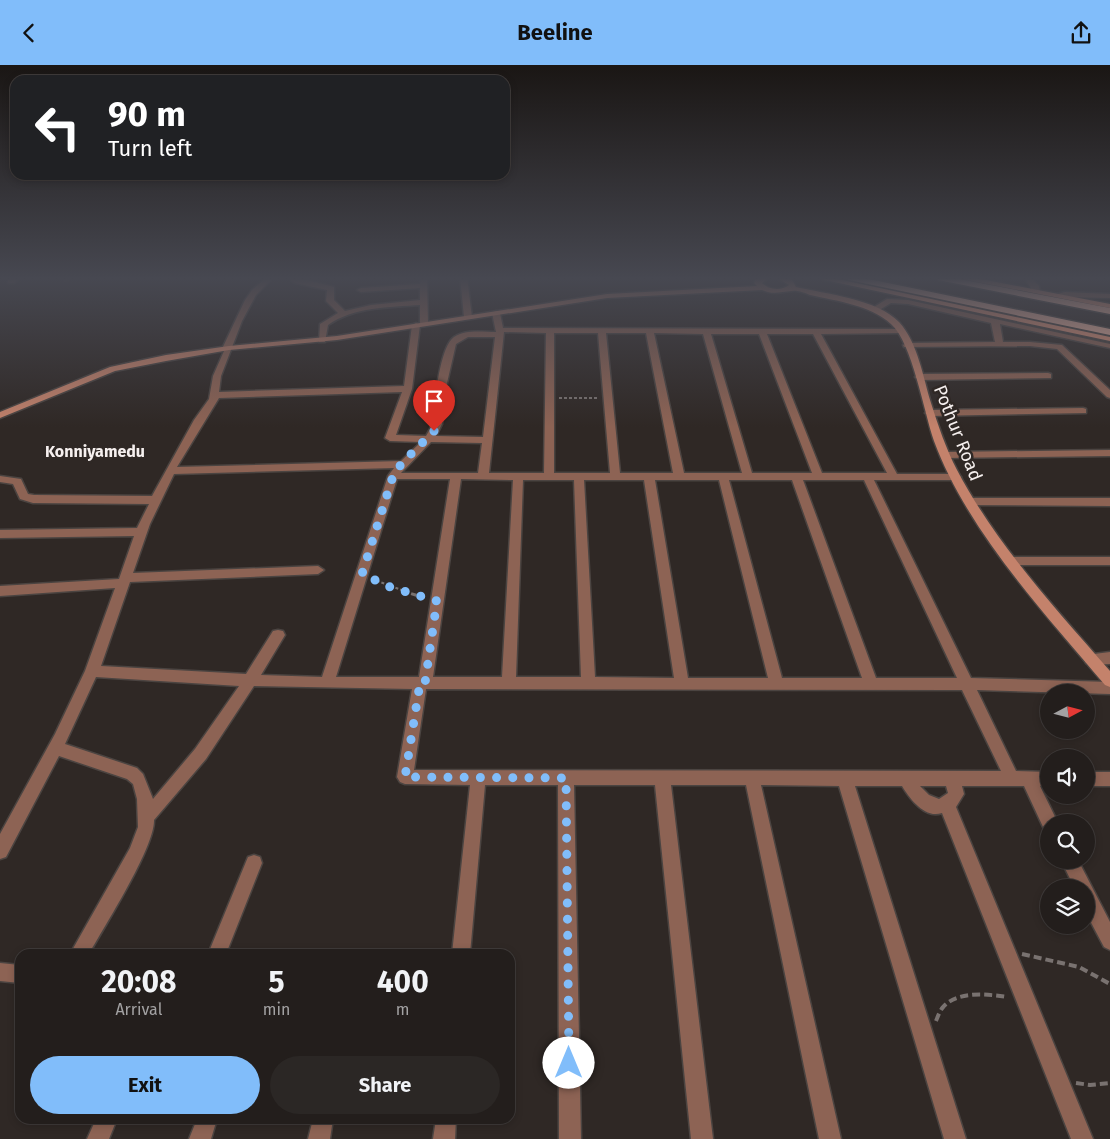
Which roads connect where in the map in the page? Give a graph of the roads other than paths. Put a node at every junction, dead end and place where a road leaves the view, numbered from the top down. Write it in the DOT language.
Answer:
graph roads {
  1 [pos="237,327"];
  2 [pos="324,327"];
  3 [pos="406,327"];
  4 [pos="420,327"];
  5 [pos="499,327"];
  6 [pos="897,327"];
  7 [pos="995,327"];
  8 [pos="1025,327"];
  9 [pos="1054,327"];
  10 [pos="1087,327"];
  11 [pos="550,330"];
  12 [pos="602,331"];
  13 [pos="650,331"];
  14 [pos="706,331"];
  15 [pos="901,331"];
  16 [pos="500,332"];
  17 [pos="762,332"];
  18 [pos="816,332"];
  19 [pos="1110,332"];
  20 [pos="1060,335"];
  21 [pos="1110,339"];
  22 [pos="322,340"];
  23 [pos="999,344"];
  24 [pos="907,345"];
  25 [pos="1110,346"];
  26 [pos="1059,347"];
  27 [pos="227,348"];
  28 [pos="1048,376"];
  29 [pos="919,377"];
  30 [pos="408,389"];
  31 [pos="215,395"];
  32 [pos="1110,395"];
  33 [pos="1083,411"];
  34 [pos="930,413"];
  35 [pos="0,415"];
  36 [pos="487,439"];
  37 [pos="428,440"];
  38 [pos="1110,453"];
  39 [pos="946,455"];
  40 [pos="402,463"];
  41 [pos="171,471"];
  42 [pos="393,476"];
  43 [pos="456,476"];
  44 [pos="483,476"];
  45 [pos="518,476"];
  46 [pos="549,476"];
  47 [pos="579,476"];
  48 [pos="615,476"];
  49 [pos="649,476"];
  50 [pos="679,476"];
  51 [pos="723,476"];
  52 [pos="748,476"];
  53 [pos="796,476"];
  54 [pos="818,476"];
  55 [pos="867,476"];
  56 [pos="894,477"];
  57 [pos="956,477"];
  58 [pos="0,479"];
  59 [pos="155,500"];
  60 [pos="970,502"];
  61 [pos="1110,502"];
  62 [pos="141,532"];
  63 [pos="0,534"];
  64 [pos="1012,561"];
  65 [pos="1110,561"];
  66 [pos="318,570"];
  67 [pos="124,581"];
  68 [pos="0,591"];
  69 [pos="278,635"];
  70 [pos="1110,658"];
  71 [pos="1091,659"];
  72 [pos="92,671"];
  73 [pos="250,681"];
  74 [pos="1110,681"];
  75 [pos="327,683"];
  76 [pos="422,683"];
  77 [pos="509,683"];
  78 [pos="588,684"];
  79 [pos="682,684"];
  80 [pos="777,684"];
  81 [pos="871,684"];
  82 [pos="966,684"];
  83 [pos="1110,688"];
  84 [pos="55,748"];
  85 [pos="478,778"];
  86 [pos="566,778"];
  87 [pos="662,778"];
  88 [pos="752,779"];
  89 [pos="845,779"];
  90 [pos="907,779"];
  91 [pos="952,779"];
  92 [pos="1012,779"];
  93 [pos="1028,779"];
  94 [pos="1040,779"];
  95 [pos="1095,779"];
  96 [pos="1110,779"];
  97 [pos="947,805"];
  98 [pos="1046,814"];
  99 [pos="146,818"];
  100 [pos="0,851"];
  101 [pos="254,863"];
  102 [pos="1095,912"];
  103 [pos="1110,941"];
  104 [pos="82,949"];
  105 [pos="218,949"];
  106 [pos="461,949"];
  107 [pos="0,972"];
  108 [pos="15,974"];
  109 [pos="105,1124"];
  110 [pos="205,1124"];
  111 [pos="322,1124"];
  112 [pos="446,1124"];
  113 [pos="98,1139"];
  114 [pos="200,1139"];
  115 [pos="319,1139"];
  116 [pos="444,1139"];
  117 [pos="570,1139"];
  118 [pos="702,1139"];
  119 [pos="830,1139"];
  120 [pos="955,1139"];
  121 [pos="1082,1139"];
  1 -- 27 [label="street"];
  2 -- 22 [label="street"];
  3 -- 22 [label="street, Pothur Road"];
  4 -- 30 [label="street"];
  5 -- 16 [label="street"];
  6 -- 15 [label="street, Pothur Road"];
  7 -- 23 [label="street"];
  8 -- 20 [label="street"];
  9 -- 21 [label="main road"];
  10 -- 19 [label="highway"];
  11 -- 12 [label="street"];
  11 -- 16 [label="street"];
  11 -- 46 [label="street"];
  12 -- 13 [label="street"];
  12 -- 48 [label="street"];
  13 -- 14 [label="street"];
  13 -- 50 [label="street"];
  14 -- 17 [label="street"];
  14 -- 52 [label="street"];
  15 -- 18 [label="street"];
  15 -- 24 [label="street, Pothur Road"];
  16 -- 36 [label="street"];
  16 -- 37 [label="street"];
  17 -- 18 [label="street"];
  17 -- 54 [label="street"];
  18 -- 56 [label="street"];
  20 -- 25 [label="street"];
  20 -- 26 [label="street"];
  22 -- 27 [label="street, Pothur Road"];
  23 -- 24 [label="street"];
  23 -- 26 [label="street"];
  24 -- 29 [label="street, Pothur Road"];
  26 -- 32 [label="street"];
  27 -- 31 [label="street"];
  27 -- 35 [label="street, Pothur Road"];
  28 -- 29 [label="street"];
  29 -- 34 [label="street, Pothur Road"];
  30 -- 31 [label="street"];
  30 -- 37 [label="street"];
  31 -- 41 [label="street"];
  33 -- 34 [label="street"];
  34 -- 39 [label="street, Pothur Road"];
  36 -- 37 [label="street"];
  36 -- 44 [label="street"];
  37 -- 40 [label="street"];
  38 -- 39 [label="street"];
  39 -- 57 [label="street, Pothur Road"];
  40 -- 41 [label="street"];
  40 -- 42 [label="street"];
  41 -- 59 [label="street"];
  42 -- 43 [label="street"];
  42 -- 75 [label="street"];
  43 -- 44 [label="street"];
  43 -- 76 [label="street"];
  44 -- 45 [label="street"];
  45 -- 46 [label="street"];
  45 -- 77 [label="street"];
  46 -- 47 [label="street"];
  47 -- 48 [label="street"];
  47 -- 78 [label="street"];
  48 -- 49 [label="street"];
  49 -- 50 [label="street"];
  49 -- 79 [label="street"];
  50 -- 51 [label="street"];
  51 -- 52 [label="street"];
  51 -- 80 [label="street"];
  52 -- 53 [label="street"];
  53 -- 54 [label="street"];
  53 -- 81 [label="street"];
  54 -- 55 [label="street"];
  55 -- 56 [label="street"];
  55 -- 82 [label="street"];
  56 -- 57 [label="street"];
  57 -- 60 [label="street, Pothur Road"];
  58 -- 59 [label="street"];
  59 -- 62 [label="street"];
  60 -- 61 [label="street"];
  60 -- 64 [label="street, Pothur Road"];
  62 -- 63 [label="street"];
  62 -- 67 [label="street"];
  64 -- 65 [label="street"];
  64 -- 71 [label="street, Pothur Road"];
  66 -- 67 [label="street"];
  67 -- 68 [label="street"];
  67 -- 72 [label="street"];
  69 -- 73 [label="street"];
  70 -- 71 [label="street"];
  71 -- 74 [label="street, Pothur Road"];
  72 -- 73 [label="street"];
  72 -- 84 [label="street"];
  73 -- 75 [label="street"];
  73 -- 99 [label="street"];
  75 -- 76 [label="street"];
  76 -- 77 [label="street"];
  76 -- 85 [label="street"];
  77 -- 78 [label="street"];
  78 -- 79 [label="street"];
  79 -- 80 [label="street"];
  80 -- 81 [label="street"];
  81 -- 82 [label="street"];
  82 -- 83 [label="street"];
  82 -- 92 [label="street"];
  84 -- 99 [label="street"];
  84 -- 100 [label="street"];
  85 -- 86 [label="street"];
  85 -- 106 [label="street"];
  86 -- 87 [label="street"];
  86 -- 117 [label="street"];
  87 -- 88 [label="street"];
  87 -- 118 [label="street"];
  88 -- 89 [label="street"];
  88 -- 119 [label="street"];
  89 -- 90 [label="street"];
  89 -- 120 [label="street"];
  90 -- 91 [label="street"];
  90 -- 97 [label="street"];
  91 -- 92 [label="street"];
  91 -- 97 [label="street"];
  92 -- 93 [label="street"];
  93 -- 94 [label="street"];
  93 -- 98 [label="street"];
  95 -- 96 [label="street"];
  97 -- 121 [label="street"];
  99 -- 104 [label="street"];
  101 -- 105 [label="street"];
  102 -- 103 [label="street"];
  107 -- 108 [label="street"];
  109 -- 113 [label="street"];
  110 -- 114 [label="street"];
  111 -- 115 [label="street"];
  112 -- 116 [label="street"];
}
